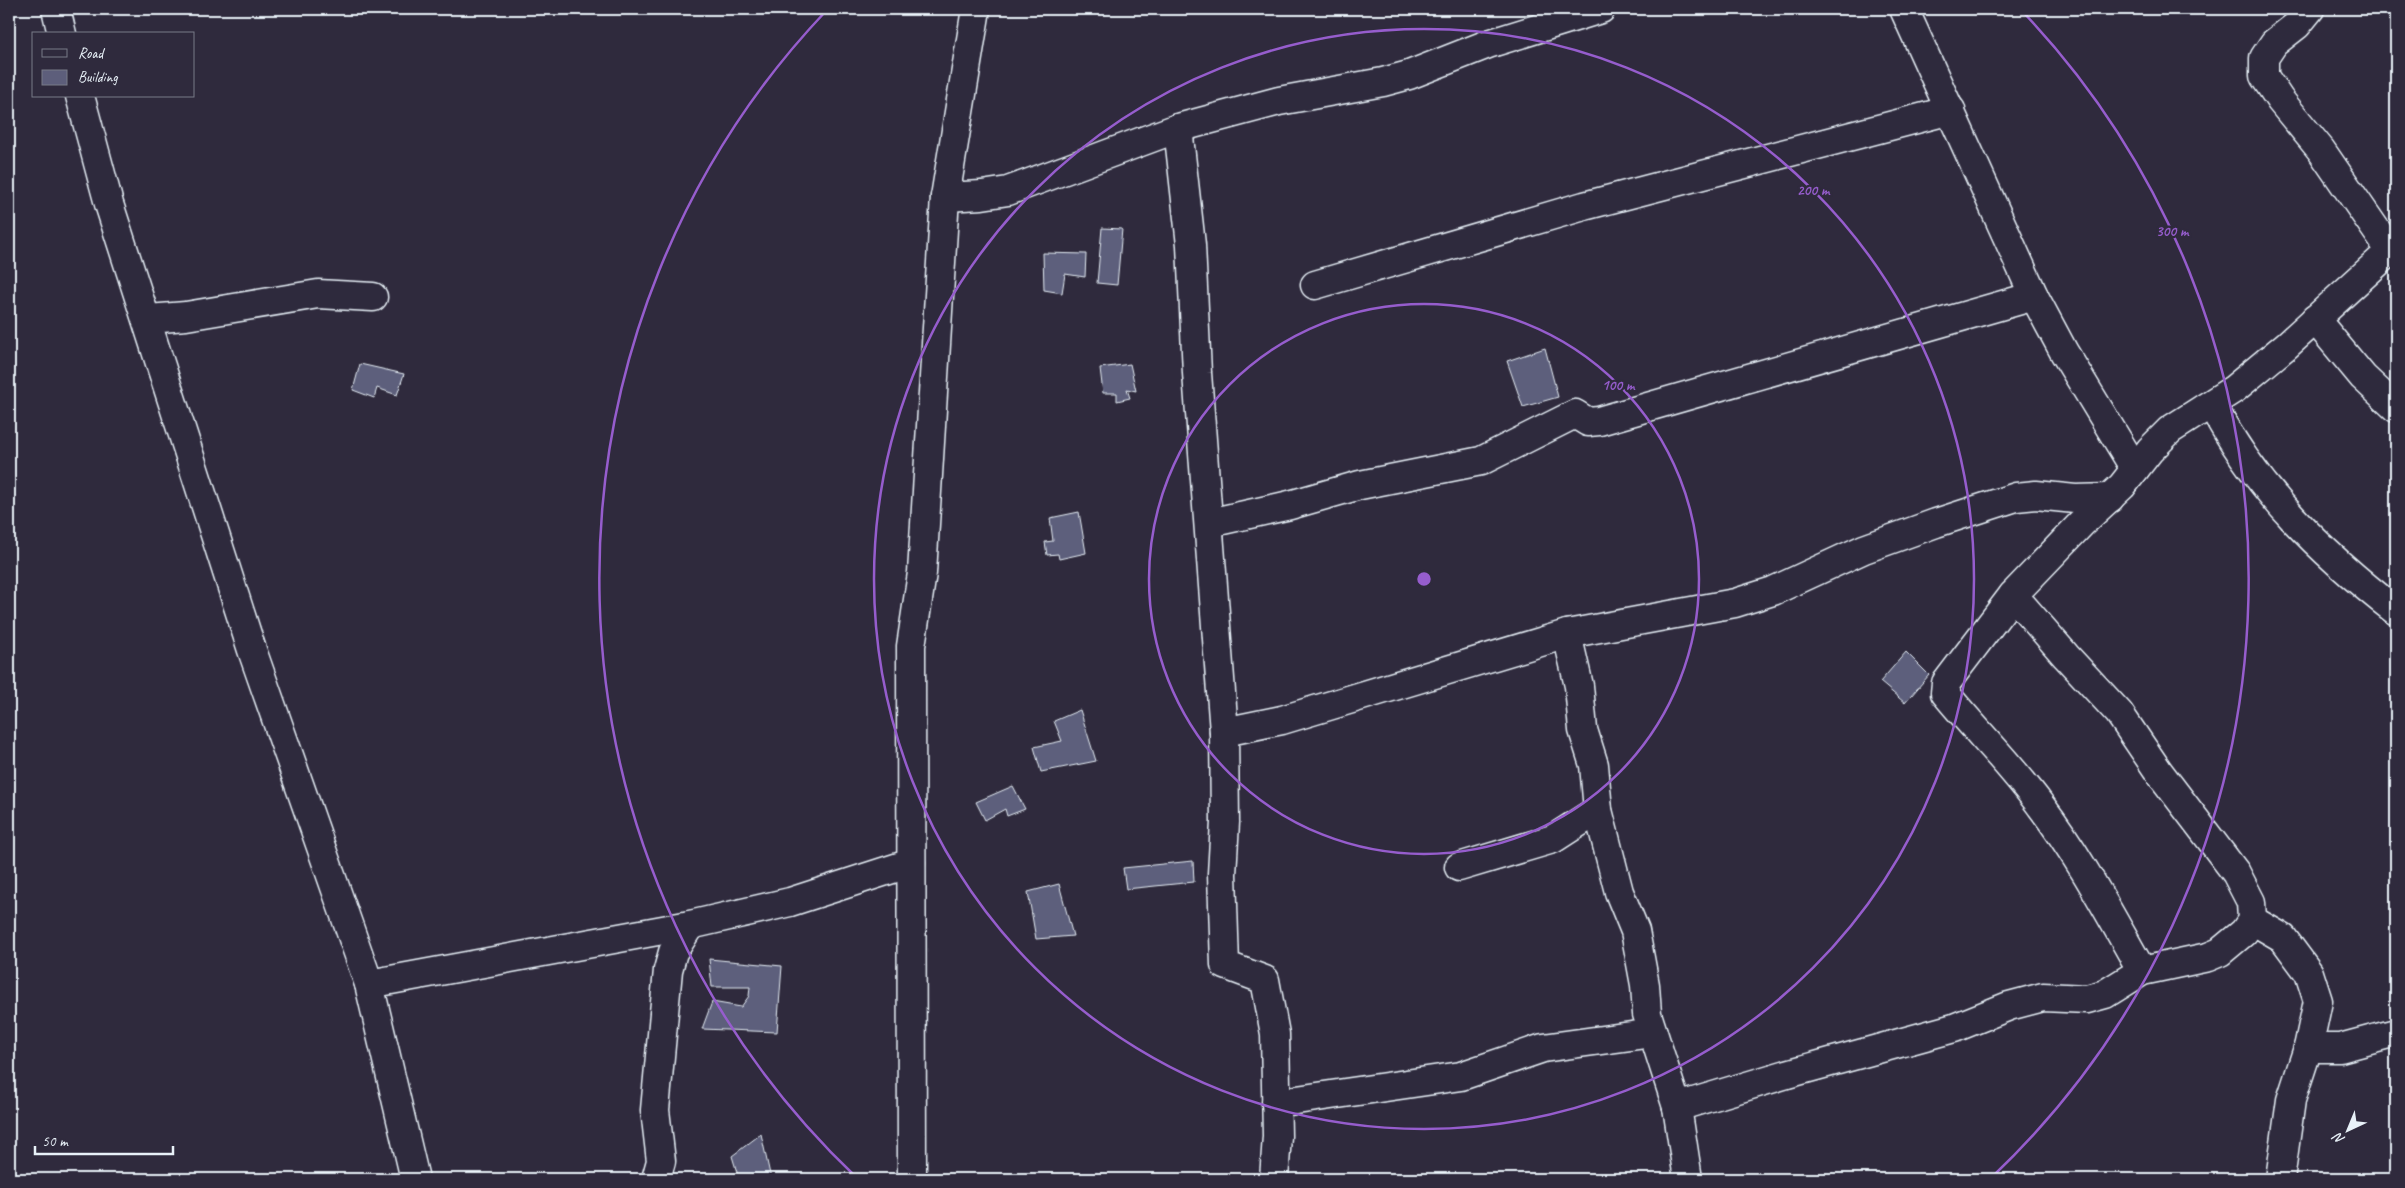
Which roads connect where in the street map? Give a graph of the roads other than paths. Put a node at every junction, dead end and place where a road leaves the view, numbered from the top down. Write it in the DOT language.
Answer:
graph roads {
  1 [pos="56,9"];
  2 [pos="976,9"];
  3 [pos="1601,9"];
  4 [pos="1904,9"];
  5 [pos="2310,9"];
  6 [pos="62,32"];
  7 [pos="81,98"];
  8 [pos="1951,110"];
  9 [pos="1178,128"];
  10 [pos="945,197"];
  11 [pos="2393,248"];
  12 [pos="1314,285"];
  13 [pos="2034,296"];
  14 [pos="372,297"];
  15 [pos="148,319"];
  16 [pos="2315,319"];
  17 [pos="2212,405"];
  18 [pos="2396,408"];
  19 [pos="2135,469"];
  20 [pos="2110,498"];
  21 [pos="1209,523"];
  22 [pos="2013,595"];
  23 [pos="2396,611"];
  24 [pos="1567,634"];
  25 [pos="1224,732"];
  26 [pos="1598,810"];
  27 [pos="911,863"];
  28 [pos="1458,867"];
  29 [pos="2252,920"];
  30 [pos="690,925"];
  31 [pos="2142,971"];
  32 [pos="369,984"];
  33 [pos="1653,1033"];
  34 [pos="2396,1033"];
  35 [pos="2308,1048"];
  36 [pos="1276,1103"];
  37 [pos="1677,1107"];
  38 [pos="415,1179"];
  39 [pos="656,1179"];
  40 [pos="912,1179"];
  41 [pos="1274,1179"];
  42 [pos="1688,1179"];
  43 [pos="2280,1179"];
  1 -- 6 [label="street"];
  2 -- 10 [label="street"];
  3 -- 9 [label="street"];
  4 -- 8 [label="street"];
  5 -- 11 [label="street"];
  7 -- 15 [label="street"];
  8 -- 12 [label="street"];
  8 -- 13 [label="street"];
  9 -- 10 [label="street"];
  9 -- 21 [label="street"];
  10 -- 27 [label="street"];
  11 -- 16 [label="street"];
  13 -- 19 [label="street"];
  13 -- 21 [label="street"];
  14 -- 15 [label="street"];
  15 -- 32 [label="street"];
  16 -- 17 [label="street"];
  16 -- 18 [label="street"];
  17 -- 19 [label="street"];
  17 -- 23 [label="street"];
  19 -- 20 [label="street"];
  20 -- 22 [label="street"];
  20 -- 24 [label="street"];
  21 -- 25 [label="street"];
  22 -- 29 [label="street"];
  22 -- 31 [label="street"];
  24 -- 25 [label="street"];
  24 -- 26 [label="street"];
  25 -- 36 [label="street"];
  26 -- 28 [label="street"];
  26 -- 33 [label="street"];
  27 -- 30 [label="street"];
  27 -- 40 [label="street"];
  29 -- 31 [label="street"];
  29 -- 35 [label="street"];
  30 -- 32 [label="street"];
  30 -- 39 [label="street"];
  31 -- 37 [label="street"];
  32 -- 38 [label="street"];
  33 -- 36 [label="street"];
  33 -- 37 [label="street"];
  34 -- 35 [label="street"];
  35 -- 43 [label="street"];
  36 -- 41 [label="street"];
  37 -- 42 [label="street"];
}
